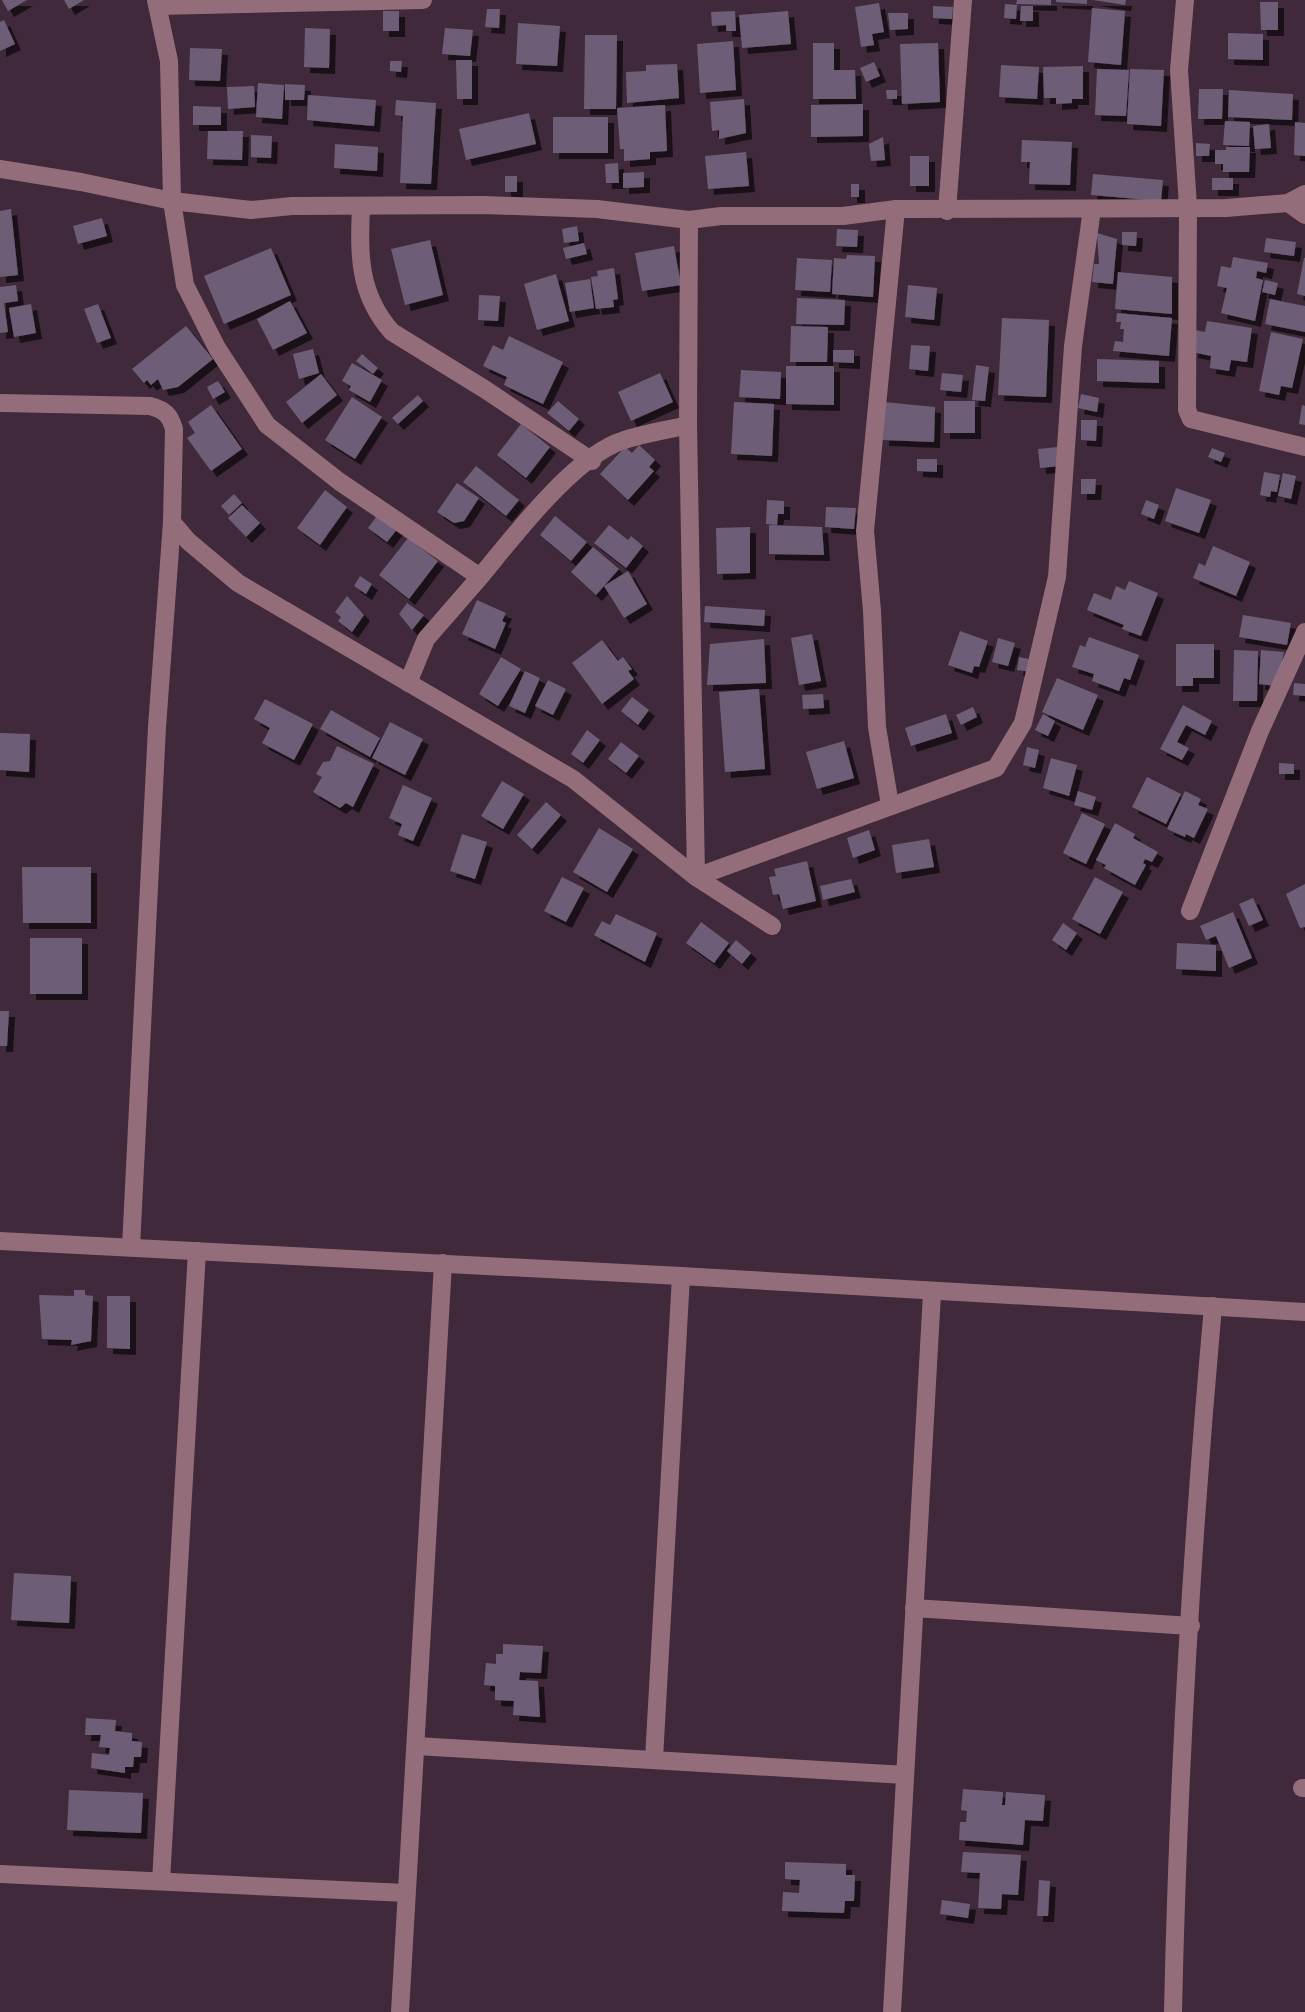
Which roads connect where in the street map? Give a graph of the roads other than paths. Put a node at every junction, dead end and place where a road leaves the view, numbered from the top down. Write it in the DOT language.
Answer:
graph roads {
  1 [pos="423,0"];
  2 [pos="963,0"];
  3 [pos="1185,0"];
  4 [pos="157,3"];
  5 [pos="0,169"];
  6 [pos="1305,194"];
  7 [pos="172,201"];
  8 [pos="1288,203"];
  9 [pos="1188,206"];
  10 [pos="361,207"];
  11 [pos="896,209"];
  12 [pos="1092,209"];
  13 [pos="947,211"];
  14 [pos="1305,215"];
  15 [pos="689,220"];
  16 [pos="0,403"];
  17 [pos="688,425"];
  18 [pos="1305,447"];
  19 [pos="592,461"];
  20 [pos="172,522"];
  21 [pos="480,577"];
  22 [pos="1305,632"];
  23 [pos="408,683"];
  24 [pos="890,805"];
  25 [pos="696,877"];
  26 [pos="1190,911"];
  27 [pos="772,926"];
  28 [pos="0,1241"];
  29 [pos="131,1247"];
  30 [pos="197,1251"];
  31 [pos="443,1263"];
  32 [pos="681,1276"];
  33 [pos="932,1293"];
  34 [pos="1213,1306"];
  35 [pos="1305,1312"];
  36 [pos="914,1608"];
  37 [pos="1191,1626"];
  38 [pos="416,1746"];
  39 [pos="654,1759"];
  40 [pos="905,1775"];
  41 [pos="0,1874"];
  42 [pos="161,1881"];
  43 [pos="406,1893"];
  44 [pos="400,2012"];
  45 [pos="892,2012"];
  46 [pos="1173,2012"];
  1 -- 4 [label="street"];
  2 -- 13 [label="street"];
  3 -- 9 [label="street"];
  4 -- 7 [label="street"];
  5 -- 7 [label="street"];
  6 -- 8 [label="street"];
  7 -- 10 [label="street"];
  7 -- 21 [label="street"];
  8 -- 9 [label="street"];
  8 -- 14 [label="street"];
  9 -- 12 [label="street"];
  9 -- 18 [label="street"];
  10 -- 15 [label="street"];
  10 -- 19 [label="street"];
  11 -- 13 [label="street"];
  11 -- 15 [label="street"];
  11 -- 24 [label="street"];
  12 -- 13 [label="street"];
  12 -- 24 [label="street"];
  15 -- 17 [label="street"];
  16 -- 20 [label="street"];
  17 -- 19 [label="street"];
  17 -- 25 [label="street"];
  19 -- 21 [label="street"];
  20 -- 23 [label="street"];
  20 -- 29 [label="street"];
  21 -- 23 [label="street"];
  22 -- 26 [label="street"];
  23 -- 25 [label="street"];
  24 -- 25 [label="street"];
  25 -- 27 [label="street"];
  28 -- 29 [label="street"];
  29 -- 30 [label="street"];
  30 -- 31 [label="street"];
  30 -- 42 [label="street"];
  31 -- 32 [label="street"];
  31 -- 38 [label="street"];
  32 -- 33 [label="street"];
  32 -- 39 [label="street"];
  33 -- 34 [label="street"];
  33 -- 36 [label="street"];
  34 -- 35 [label="street"];
  34 -- 37 [label="street"];
  36 -- 37 [label="street"];
  36 -- 40 [label="street"];
  37 -- 46 [label="street"];
  38 -- 39 [label="street"];
  38 -- 43 [label="street"];
  39 -- 40 [label="street"];
  40 -- 45 [label="street"];
  41 -- 42 [label="street"];
  42 -- 43 [label="street"];
  43 -- 44 [label="street"];
}
